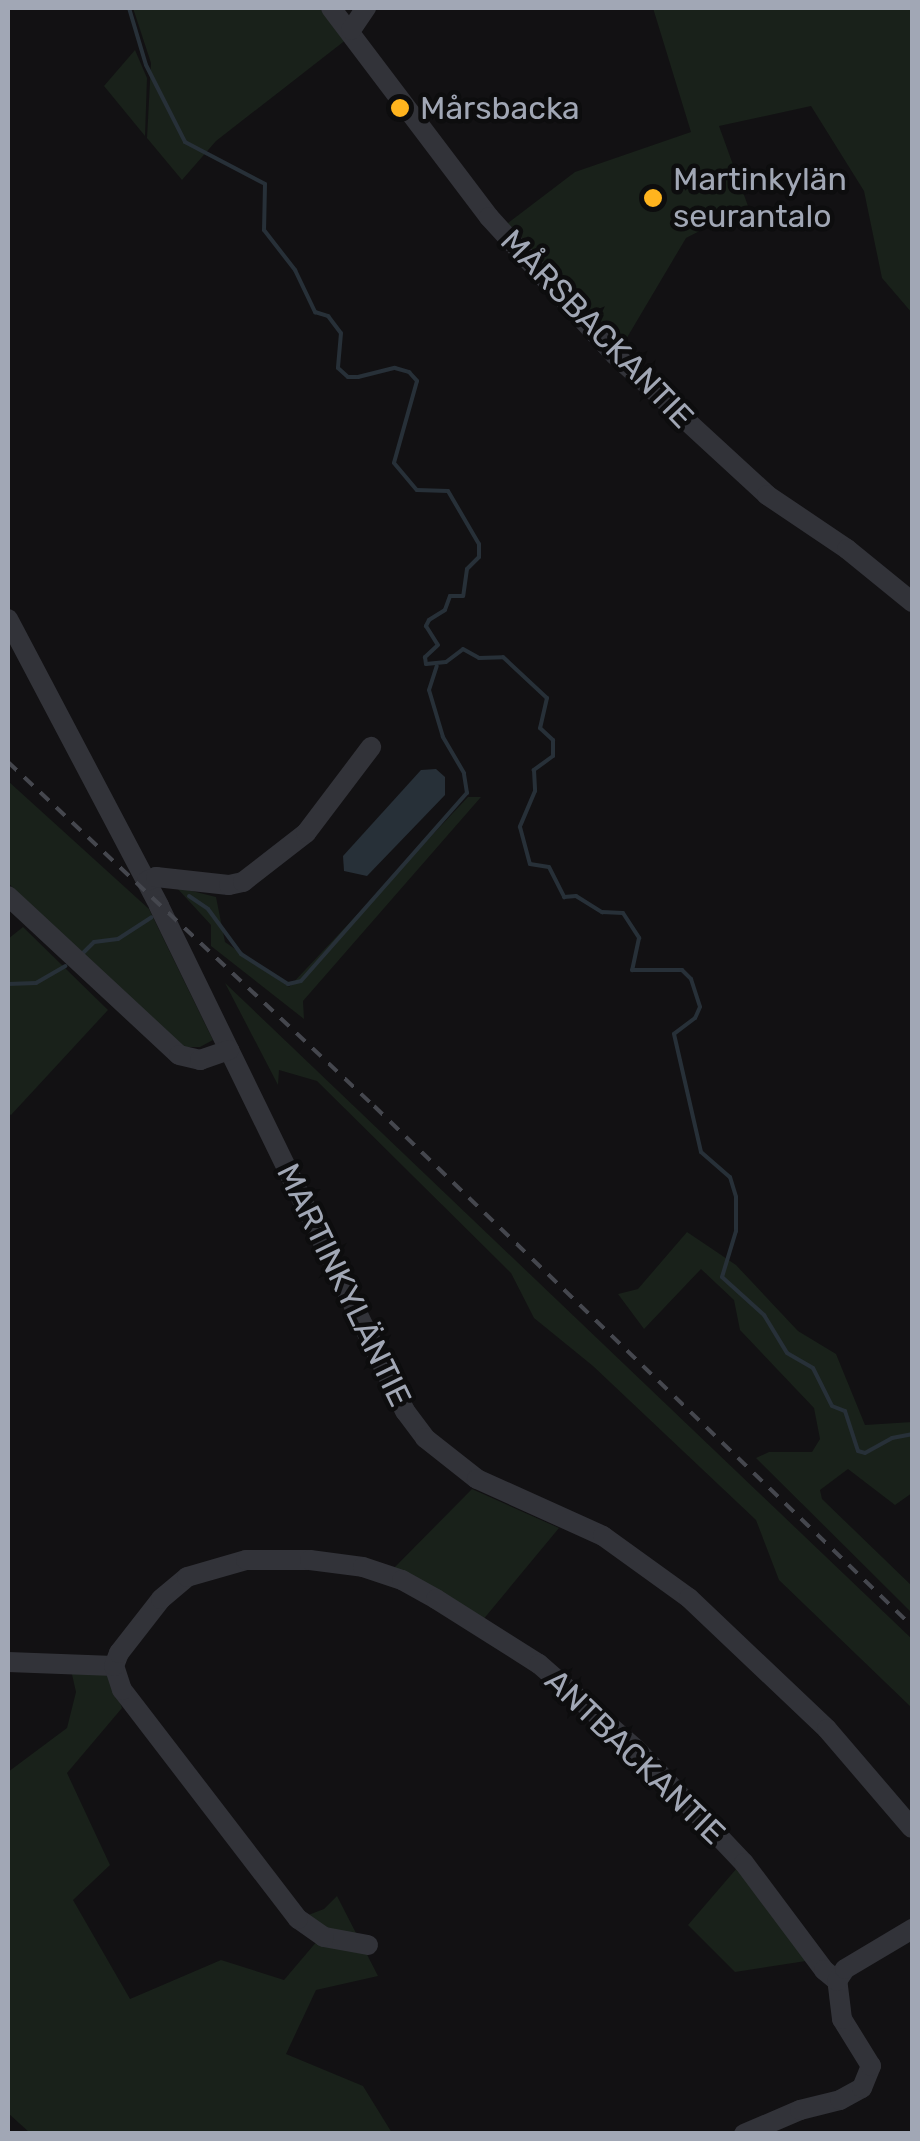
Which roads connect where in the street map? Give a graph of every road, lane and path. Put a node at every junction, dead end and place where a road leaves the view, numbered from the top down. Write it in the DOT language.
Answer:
graph roads {
  1 [pos="331,8"];
  2 [pos="366,8"];
  3 [pos="351,30"];
  4 [pos="912,602"];
  5 [pos="8,619"];
  6 [pos="370,747"];
  7 [pos="146,882"];
  8 [pos="8,896"];
  9 [pos="228,1050"];
  10 [pos="8,1662"];
  11 [pos="114,1666"];
  12 [pos="912,1828"];
  13 [pos="912,1929"];
  14 [pos="368,1946"];
  15 [pos="837,1982"];
  16 [pos="744,2134"];
  1 -- 3 [label="street, MÅRSBACKANTIE"];
  2 -- 3 [label="street"];
  3 -- 4 [label="street, MÅRSBACKANTIE"];
  5 -- 7 [label="street, MARTINKYLÄNTIE"];
  6 -- 7 [label="street"];
  7 -- 9 [label="street, MARTINKYLÄNTIE"];
  8 -- 9 [label="street"];
  9 -- 12 [label="street, MARTINKYLÄNTIE"];
  10 -- 11 [label="street"];
  11 -- 14 [label="street"];
  11 -- 15 [label="street, ANTBACKANTIE"];
  13 -- 15 [label="street"];
  15 -- 16 [label="street"];
}
